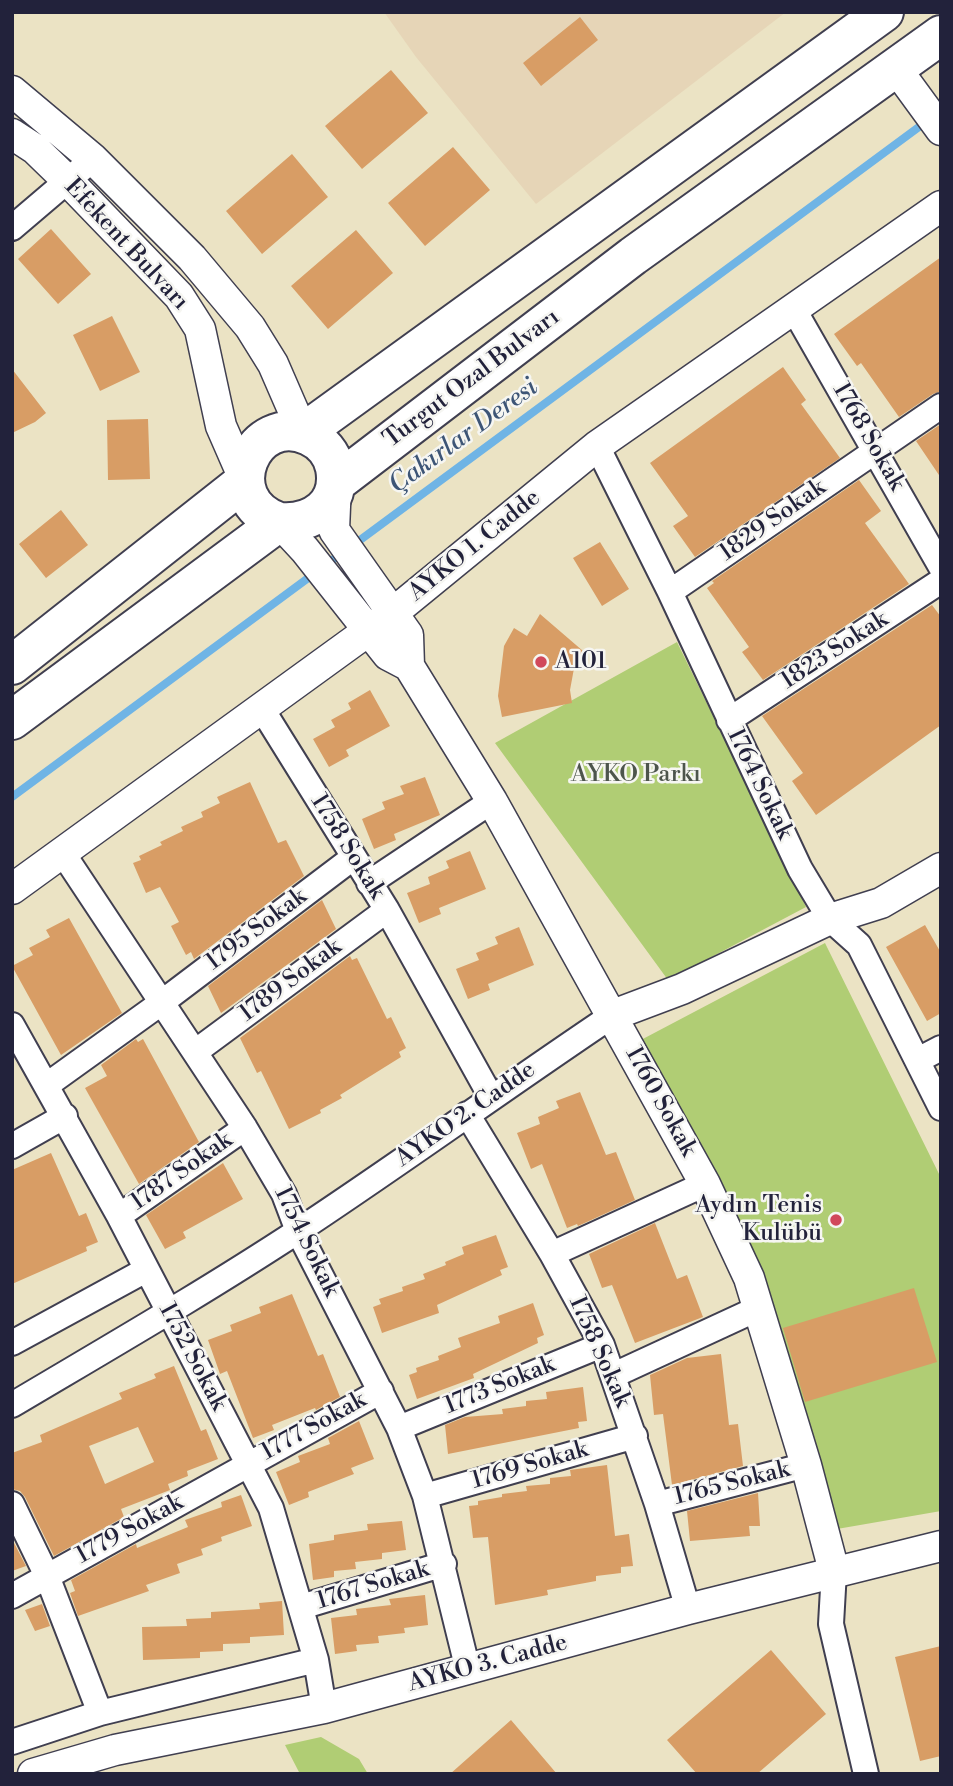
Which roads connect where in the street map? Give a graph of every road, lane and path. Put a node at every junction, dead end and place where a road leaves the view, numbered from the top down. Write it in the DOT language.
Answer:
graph roads {
  1 [pos="884,12"];
  2 [pos="941,35"];
  3 [pos="895,67"];
  4 [pos="12,91"];
  5 [pos="941,130"];
  6 [pos="12,134"];
  7 [pos="93,159"];
  8 [pos="68,181"];
  9 [pos="941,206"];
  10 [pos="12,229"];
  11 [pos="793,308"];
  12 [pos="941,406"];
  13 [pos="303,433"];
  14 [pos="597,446"];
  15 [pos="876,450"];
  16 [pos="244,481"];
  17 [pos="336,483"];
  18 [pos="279,522"];
  19 [pos="941,567"];
  20 [pos="941,581"];
  21 [pos="670,593"];
  22 [pos="394,612"];
  23 [pos="368,631"];
  24 [pos="12,665"];
  25 [pos="409,666"];
  26 [pos="262,709"];
  27 [pos="12,720"];
  28 [pos="729,720"];
  29 [pos="492,801"];
  30 [pos="62,852"];
  31 [pos="354,857"];
  32 [pos="941,868"];
  33 [pos="369,883"];
  34 [pos="12,889"];
  35 [pos="387,910"];
  36 [pos="830,919"];
  37 [pos="161,1003"];
  38 [pos="613,1015"];
  39 [pos="12,1025"];
  40 [pos="941,1048"];
  41 [pos="195,1052"];
  42 [pos="918,1060"];
  43 [pos="47,1085"];
  44 [pos="491,1097"];
  45 [pos="941,1108"];
  46 [pos="467,1114"];
  47 [pos="65,1116"];
  48 [pos="245,1128"];
  49 [pos="12,1146"];
  50 [pos="705,1184"];
  51 [pos="119,1216"];
  52 [pos="298,1231"];
  53 [pos="552,1254"];
  54 [pos="146,1270"];
  55 [pos="759,1308"];
  56 [pos="168,1313"];
  57 [pos="12,1343"];
  58 [pos="602,1345"];
  59 [pos="614,1375"];
  60 [pos="381,1391"];
  61 [pos="12,1405"];
  62 [pos="399,1428"];
  63 [pos="635,1436"];
  64 [pos="248,1464"];
  65 [pos="806,1465"];
  66 [pos="425,1496"];
  67 [pos="12,1504"];
  68 [pos="657,1504"];
  69 [pos="941,1546"];
  70 [pos="444,1564"];
  71 [pos="834,1571"];
  72 [pos="47,1576"];
  73 [pos="12,1596"];
  74 [pos="301,1607"];
  75 [pos="688,1609"];
  76 [pos="316,1660"];
  77 [pos="468,1670"];
  78 [pos="324,1708"];
  79 [pos="100,1713"];
  80 [pos="12,1742"];
  81 [pos="33,1774"];
  82 [pos="866,1774"];
  1 -- 13 [label="main road"];
  2 -- 3 [label="main road, Turgut Ozal Bulvarı"];
  3 -- 5 [label="street"];
  3 -- 17 [label="main road, Turgut Ozal Bulvarı"];
  4 -- 7 [label="street"];
  6 -- 8 [label="street, Efekent Bulvarı"];
  7 -- 8 [label="street"];
  7 -- 13 [label="street"];
  8 -- 10 [label="street"];
  8 -- 16 [label="street, Efekent Bulvarı"];
  9 -- 11 [label="street, AYKO 1. Cadde"];
  11 -- 14 [label="street, AYKO 1. Cadde"];
  11 -- 15 [label="street, 1768 Sokak"];
  12 -- 15 [label="street, 1829 Sokak"];
  13 -- 16 [label="main road"];
  13 -- 17 [label="main road"];
  14 -- 21 [label="street, 1764 Sokak"];
  14 -- 22 [label="street, AYKO 1. Cadde"];
  15 -- 19 [label="street, 1768 Sokak"];
  15 -- 21 [label="street, 1829 Sokak"];
  16 -- 18 [label="main road, Efekent Bulvarı"];
  16 -- 24 [label="main road"];
  17 -- 18 [label="main road, Turgut Ozal Bulvarı"];
  17 -- 22 [label="street"];
  18 -- 23 [label="street"];
  18 -- 27 [label="main road, Turgut Ozal Bulvarı"];
  20 -- 28 [label="street, 1823 Sokak"];
  21 -- 28 [label="street, 1764 Sokak"];
  22 -- 23 [label="street, AYKO 1. Cadde"];
  22 -- 25 [label="street"];
  23 -- 25 [label="street"];
  23 -- 26 [label="street, AYKO 1. Cadde"];
  25 -- 29 [label="street, 1760 Sokak"];
  26 -- 30 [label="street, AYKO 1. Cadde"];
  26 -- 31 [label="street, 1758 Sokak"];
  28 -- 36 [label="street, 1764 Sokak"];
  29 -- 33 [label="street"];
  29 -- 38 [label="street, 1760 Sokak"];
  30 -- 34 [label="street, AYKO 1. Cadde"];
  30 -- 37 [label="street, 1754 Sokak"];
  31 -- 33 [label="street, 1758 Sokak"];
  31 -- 37 [label="street, 1795 Sokak"];
  32 -- 36 [label="street, AYKO 2. Cadde"];
  33 -- 35 [label="street, 1758 Sokak"];
  35 -- 41 [label="street, 1789 Sokak"];
  35 -- 44 [label="street, 1758 Sokak"];
  36 -- 38 [label="street, AYKO 2. Cadde"];
  36 -- 42 [label="street, 1764 Sokak"];
  37 -- 41 [label="street, 1754 Sokak"];
  37 -- 43 [label="street, 1795 Sokak"];
  38 -- 44 [label="street, AYKO 2. Cadde"];
  38 -- 50 [label="street, 1760 Sokak"];
  39 -- 43 [label="street, 1752 Sokak"];
  40 -- 42 [label="street"];
  41 -- 48 [label="street, 1754 Sokak"];
  42 -- 45 [label="street, 1764 Sokak"];
  43 -- 47 [label="street, 1752 Sokak"];
  44 -- 46 [label="street, AYKO 2. Cadde"];
  46 -- 52 [label="street, AYKO 2. Cadde"];
  46 -- 53 [label="street, 1758 Sokak"];
  47 -- 49 [label="street"];
  47 -- 51 [label="street, 1752 Sokak"];
  48 -- 51 [label="street, 1787 Sokak"];
  48 -- 52 [label="street, 1754 Sokak"];
  50 -- 53 [label="street"];
  50 -- 55 [label="street, 1760 Sokak"];
  51 -- 54 [label="street, 1752 Sokak"];
  52 -- 56 [label="street, AYKO 2. Cadde"];
  52 -- 60 [label="street, 1754 Sokak"];
  53 -- 58 [label="street, 1758 Sokak"];
  54 -- 56 [label="street, 1752 Sokak"];
  54 -- 57 [label="street"];
  55 -- 59 [label="street"];
  55 -- 65 [label="street, 1760 Sokak"];
  56 -- 61 [label="street, AYKO 2. Cadde"];
  56 -- 64 [label="street, 1752 Sokak"];
  58 -- 59 [label="street, 1758 Sokak"];
  58 -- 62 [label="street, 1773 Sokak"];
  59 -- 63 [label="street, 1758 Sokak"];
  60 -- 62 [label="street, 1754 Sokak"];
  60 -- 64 [label="street, 1777 Sokak"];
  62 -- 66 [label="street, 1754 Sokak"];
  63 -- 66 [label="street, 1769 Sokak"];
  63 -- 68 [label="street, 1758 Sokak"];
  64 -- 72 [label="street, 1779 Sokak"];
  64 -- 74 [label="street, 1752 Sokak"];
  65 -- 68 [label="street, 1765 Sokak"];
  65 -- 71 [label="street, 1760 Sokak"];
  66 -- 70 [label="street, 1754 Sokak"];
  67 -- 72 [label="street"];
  68 -- 75 [label="street, 1758 Sokak"];
  69 -- 71 [label="street, AYKO 3. Cadde"];
  70 -- 74 [label="street, 1767 Sokak"];
  70 -- 77 [label="street, 1754 Sokak"];
  71 -- 75 [label="street, AYKO 3. Cadde"];
  71 -- 82 [label="street"];
  72 -- 73 [label="street, 1779 Sokak"];
  72 -- 79 [label="street"];
  74 -- 76 [label="street, 1752 Sokak"];
  75 -- 77 [label="street, AYKO 3. Cadde"];
  76 -- 78 [label="street, 1752 Sokak"];
  76 -- 79 [label="street"];
  77 -- 78 [label="street, AYKO 3. Cadde"];
  78 -- 81 [label="street, AYKO 3. Cadde"];
  79 -- 80 [label="street"];
}
